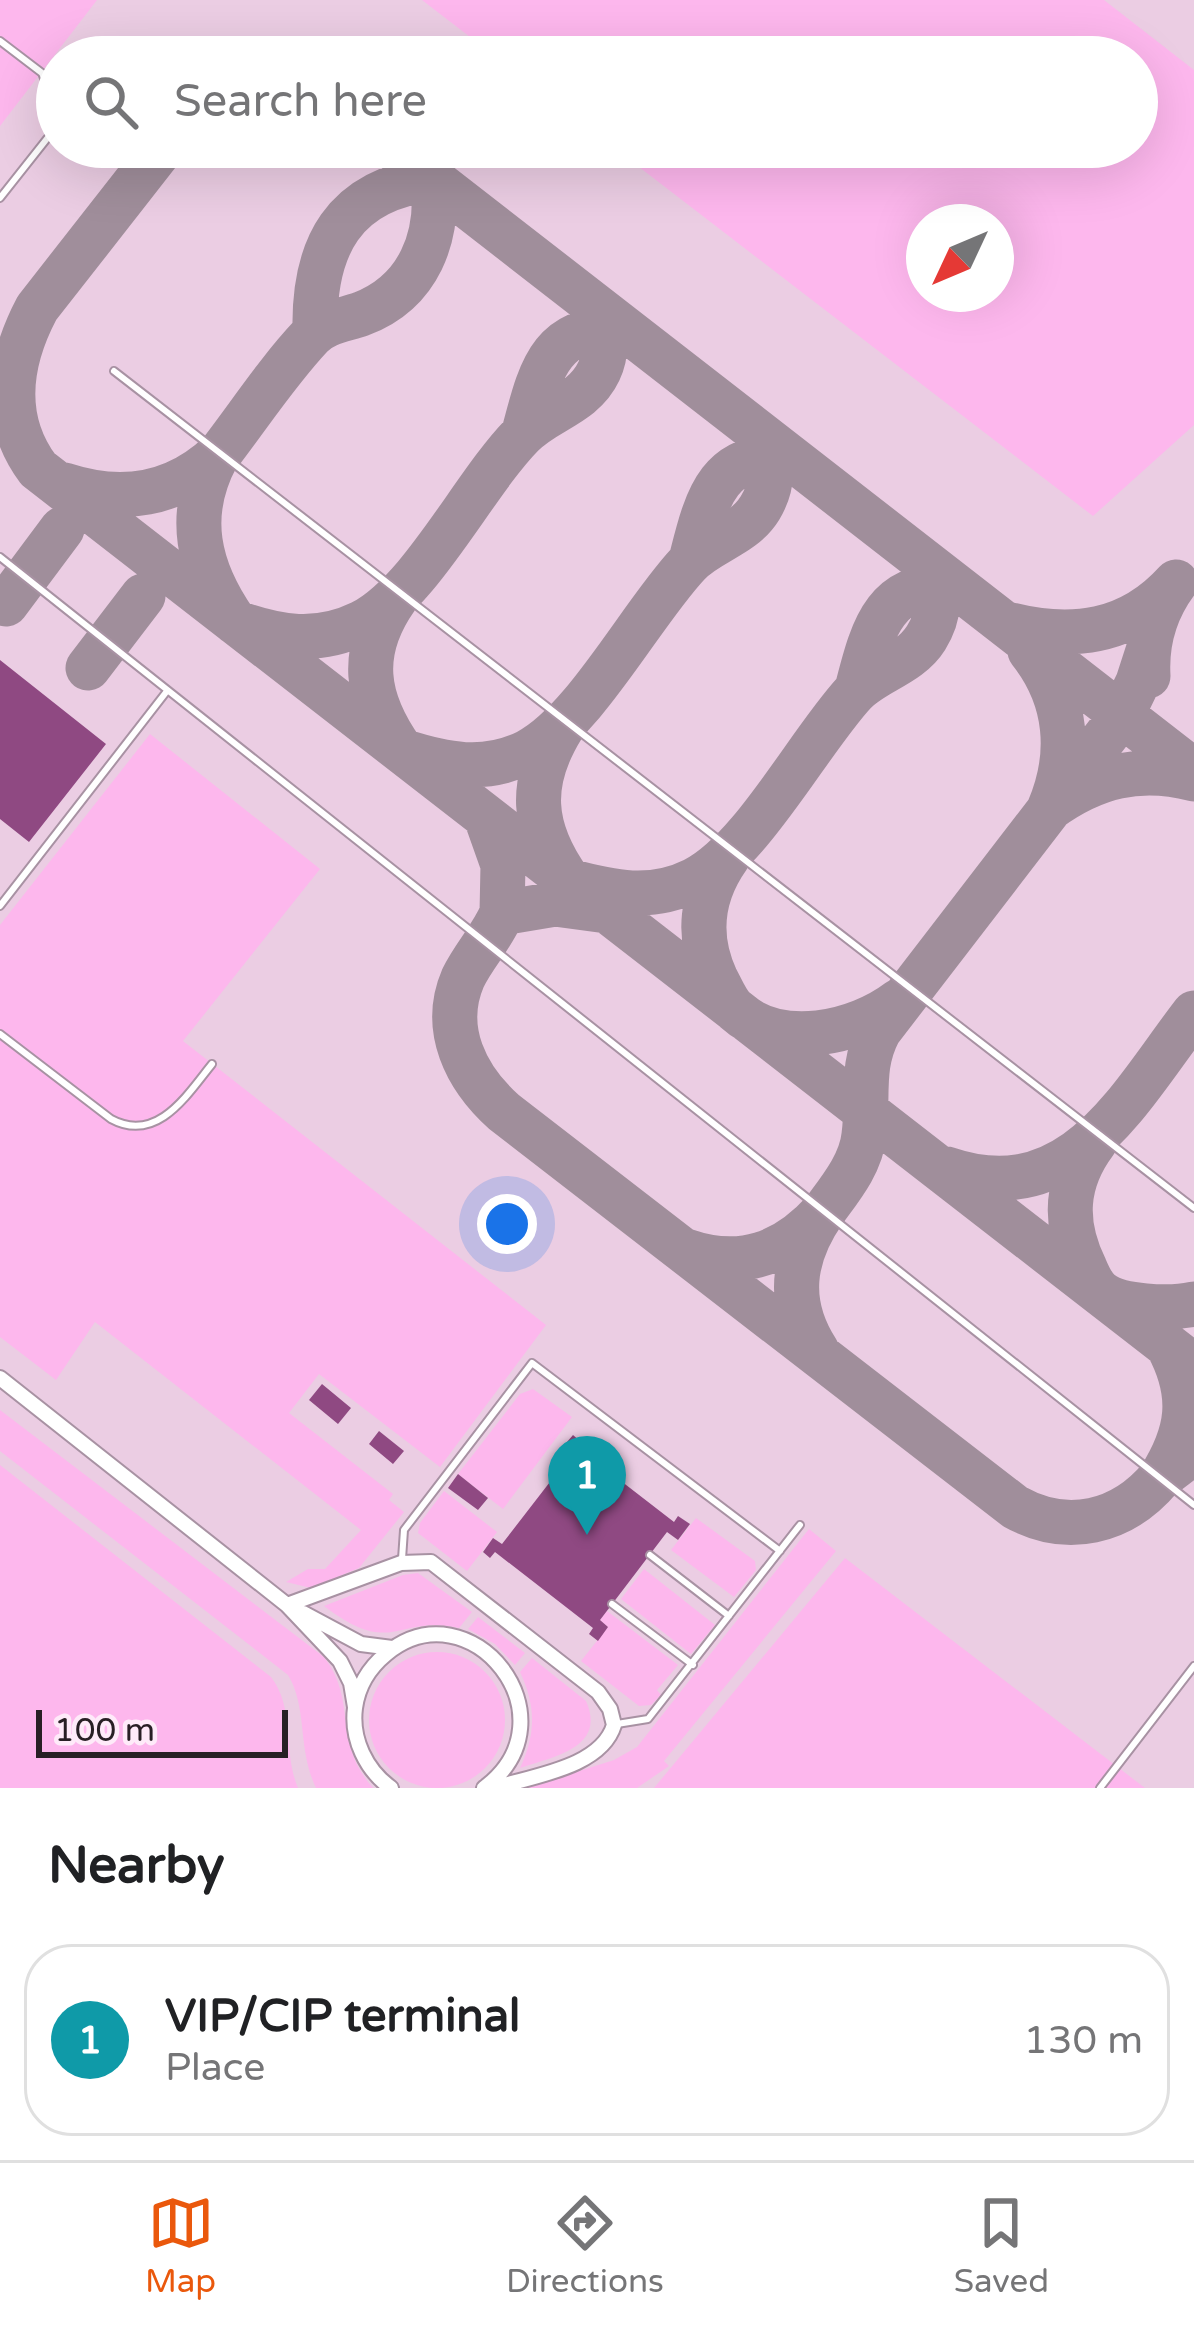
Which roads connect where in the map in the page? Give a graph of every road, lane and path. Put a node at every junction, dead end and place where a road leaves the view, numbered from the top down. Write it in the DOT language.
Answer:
graph roads {
  1 [pos="0,40"];
  2 [pos="36,68"];
  3 [pos="36,152"];
  4 [pos="0,198"];
  5 [pos="114,371"];
  6 [pos="0,557"];
  7 [pos="168,691"];
  8 [pos="0,881"];
  9 [pos="12,891"];
  10 [pos="0,906"];
  11 [pos="0,1034"];
  12 [pos="212,1064"];
  13 [pos="1194,1208"];
  14 [pos="0,1378"];
  15 [pos="1194,1505"];
  16 [pos="800,1525"];
  17 [pos="780,1551"];
  18 [pos="650,1555"];
  19 [pos="401,1562"];
  20 [pos="612,1604"];
  21 [pos="287,1605"];
  22 [pos="729,1616"];
  23 [pos="393,1648"];
  24 [pos="693,1665"];
  25 [pos="1194,1666"];
  26 [pos="355,1706"];
  27 [pos="614,1725"];
  28 [pos="392,1788"];
  29 [pos="484,1788"];
  30 [pos="494,1788"];
  31 [pos="1100,1788"];
  1 -- 2 [label="lane"];
  3 -- 4 [label="lane"];
  5 -- 13 [label="lane"];
  6 -- 7 [label="lane"];
  7 -- 9 [label="lane"];
  7 -- 15 [label="lane"];
  8 -- 9 [label="lane"];
  9 -- 10 [label="lane"];
  11 -- 12 [label="lane"];
  14 -- 21 [label="street"];
  16 -- 17 [label="lane"];
  17 -- 19 [label="lane"];
  17 -- 22 [label="lane"];
  18 -- 22 [label="lane"];
  19 -- 21 [label="street"];
  19 -- 27 [label="street"];
  20 -- 24 [label="lane"];
  21 -- 23 [label="street"];
  21 -- 26 [label="street"];
  22 -- 24 [label="lane"];
  23 -- 26 [label="street"];
  23 -- 29 [label="street"];
  24 -- 27 [label="lane"];
  25 -- 31 [label="lane"];
  26 -- 28 [label="street"];
  27 -- 30 [label="street"];
}
